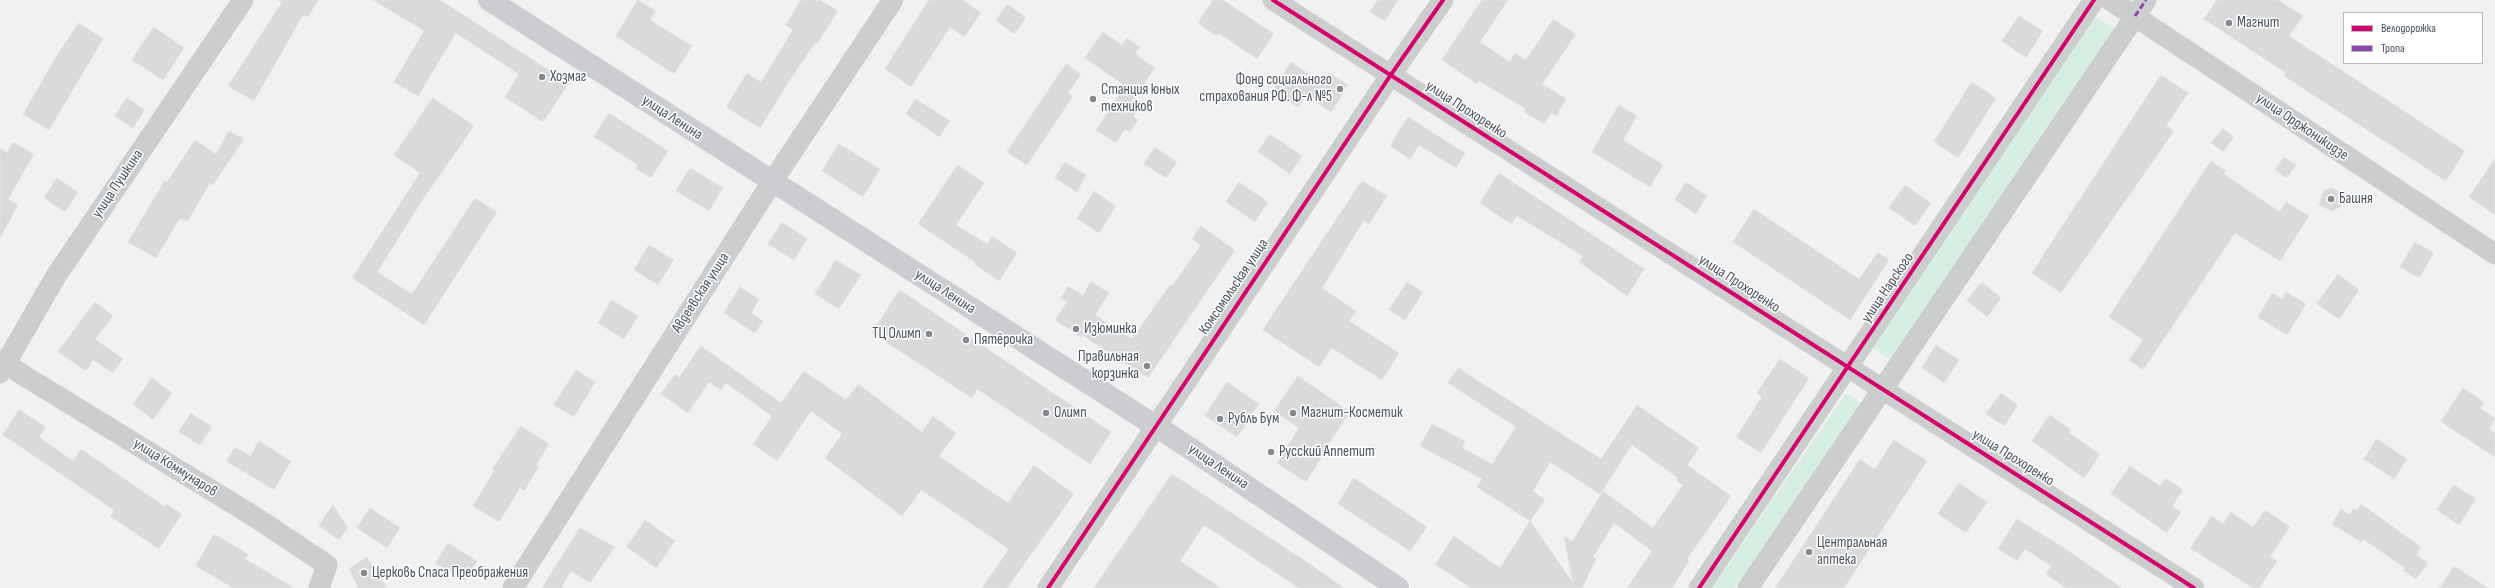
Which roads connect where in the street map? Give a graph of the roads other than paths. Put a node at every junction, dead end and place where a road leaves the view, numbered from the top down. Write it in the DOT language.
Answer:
graph roads {
  1 [pos="242,0"];
  2 [pos="489,0"];
  3 [pos="893,0"];
  4 [pos="1273,0"];
  5 [pos="1443,0"];
  6 [pos="2094,0"];
  7 [pos="2110,0"];
  8 [pos="2140,8"];
  9 [pos="1390,76"];
  10 [pos="772,182"];
  11 [pos="2495,254"];
  12 [pos="2,366"];
  13 [pos="1849,368"];
  14 [pos="1883,390"];
  15 [pos="1156,426"];
  16 [pos="319,588"];
  17 [pos="513,588"];
  18 [pos="1048,588"];
  19 [pos="1398,588"];
  20 [pos="1699,588"];
  21 [pos="1748,588"];
  22 [pos="2194,588"];
  1 -- 12 [label="street, улица Пушкина"];
  2 -- 10 [label="main road, улица Ленина"];
  3 -- 10 [label="street, Авдеевская улица"];
  4 -- 9 [label="street, улица Прохоренко"];
  5 -- 9 [label="street, Комсомольская улица"];
  6 -- 13 [label="street, улица Нарского"];
  7 -- 8 [label="street, улица Орджоникидзе"];
  8 -- 11 [label="street, улица Орджоникидзе"];
  8 -- 14 [label="street"];
  9 -- 13 [label="street, улица Прохоренко"];
  9 -- 15 [label="street, Комсомольская улица"];
  10 -- 15 [label="main road, улица Ленина"];
  10 -- 17 [label="street, Авдеевская улица"];
  12 -- 16 [label="street, улица Коммунаров"];
  13 -- 14 [label="street, улица Прохоренко"];
  13 -- 20 [label="street, улица Нарского"];
  14 -- 21 [label="street"];
  14 -- 22 [label="street, улица Прохоренко"];
  15 -- 18 [label="street, Комсомольская улица"];
  15 -- 19 [label="main road, улица Ленина"];
}
